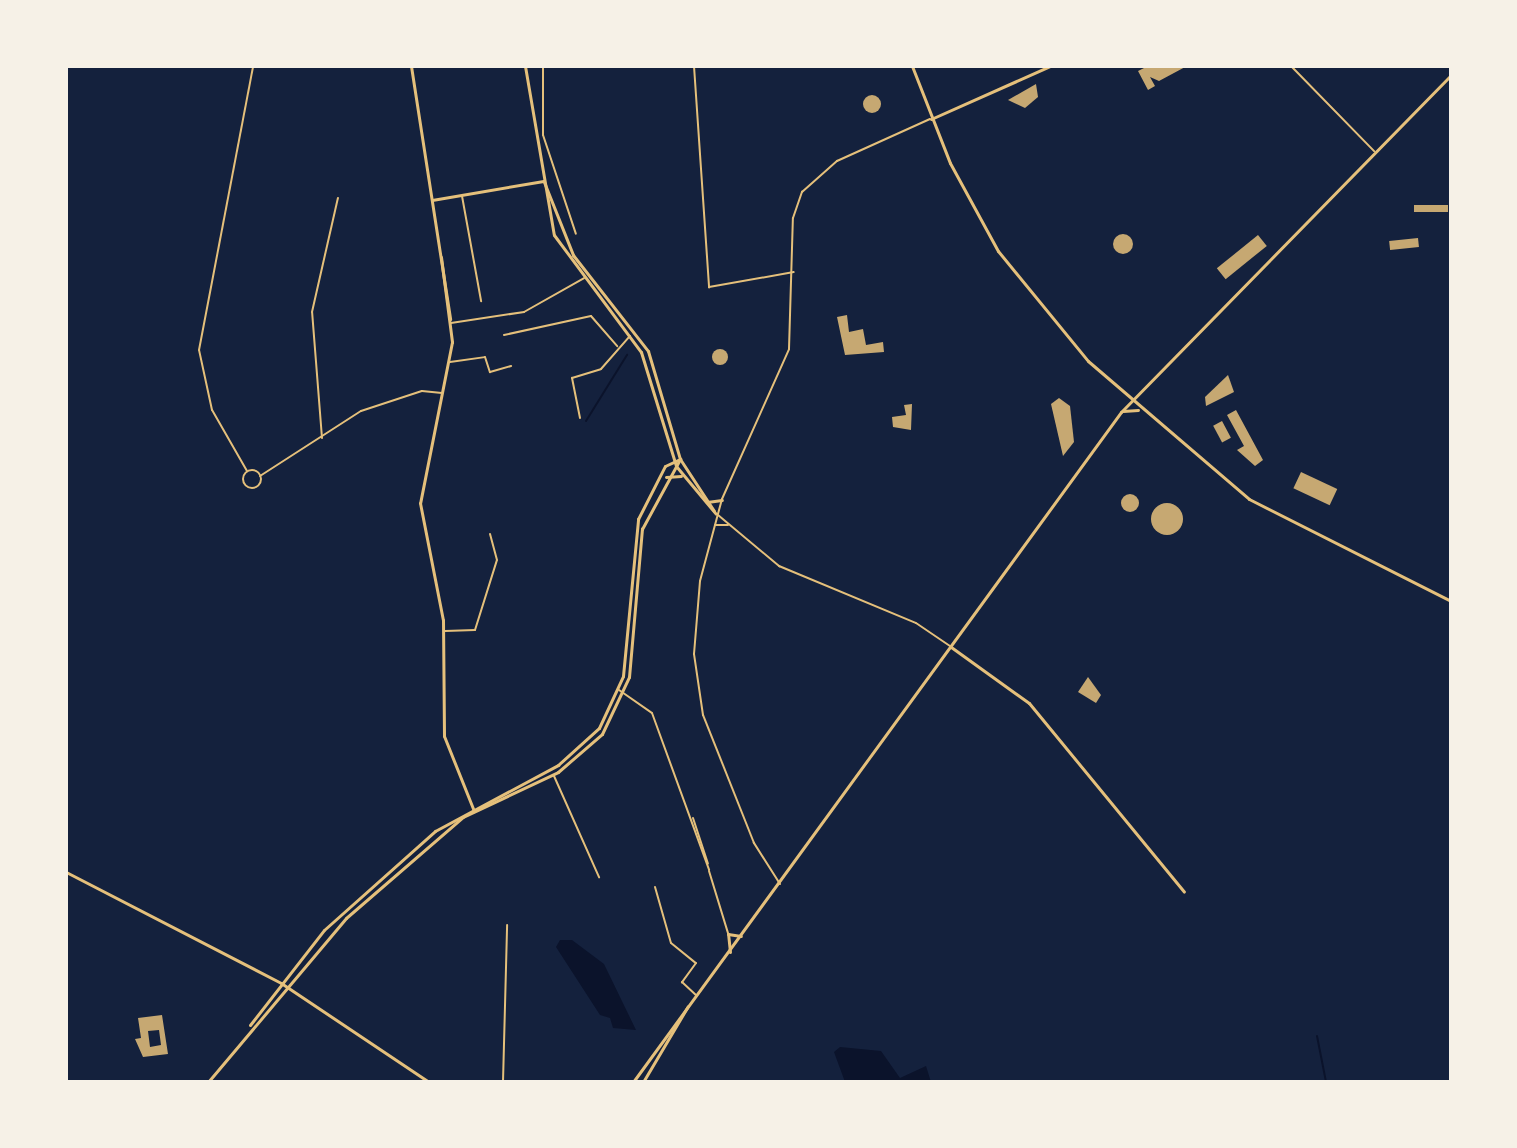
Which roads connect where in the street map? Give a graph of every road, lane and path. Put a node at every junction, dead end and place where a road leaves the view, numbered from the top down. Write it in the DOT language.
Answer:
graph roads {
  1 [pos="253,66"];
  2 [pos="411,66"];
  3 [pos="525,66"];
  4 [pos="543,66"];
  5 [pos="694,66"];
  6 [pos="912,66"];
  7 [pos="1050,66"];
  8 [pos="1291,66"];
  9 [pos="1451,75"];
  10 [pos="931,119"];
  11 [pos="1374,151"];
  12 [pos="554,178"];
  13 [pos="543,181"];
  14 [pos="462,195"];
  15 [pos="338,198"];
  16 [pos="432,200"];
  17 [pos="576,234"];
  18 [pos="794,272"];
  19 [pos="589,276"];
  20 [pos="583,279"];
  21 [pos="481,301"];
  22 [pos="451,323"];
  23 [pos="504,335"];
  24 [pos="630,336"];
  25 [pos="617,346"];
  26 [pos="450,362"];
  27 [pos="511,366"];
  28 [pos="443,393"];
  29 [pos="1130,402"];
  30 [pos="1121,412"];
  31 [pos="1142,412"];
  32 [pos="580,418"];
  33 [pos="322,438"];
  34 [pos="673,459"];
  35 [pos="680,459"];
  36 [pos="676,466"];
  37 [pos="247,471"];
  38 [pos="260,476"];
  39 [pos="681,476"];
  40 [pos="664,479"];
  41 [pos="722,500"];
  42 [pos="707,502"];
  43 [pos="716,514"];
  44 [pos="729,525"];
  45 [pos="712,527"];
  46 [pos="490,534"];
  47 [pos="1451,601"];
  48 [pos="443,631"];
  49 [pos="951,647"];
  50 [pos="619,690"];
  51 [pos="625,692"];
  52 [pos="553,775"];
  53 [pos="471,806"];
  54 [pos="474,811"];
  55 [pos="66,872"];
  56 [pos="599,877"];
  57 [pos="780,884"];
  58 [pos="655,887"];
  59 [pos="1184,892"];
  60 [pos="507,925"];
  61 [pos="728,934"];
  62 [pos="741,935"];
  63 [pos="730,952"];
  64 [pos="281,983"];
  65 [pos="287,987"];
  66 [pos="696,995"];
  67 [pos="690,1002"];
  68 [pos="246,1032"];
  69 [pos="208,1082"];
  70 [pos="429,1082"];
  71 [pos="503,1082"];
  72 [pos="633,1082"];
  73 [pos="643,1082"];
  1 -- 37 [label="street"];
  2 -- 16 [label="main road"];
  3 -- 13 [label="main road"];
  4 -- 12 [label="street"];
  5 -- 18 [label="street"];
  6 -- 10 [label="main road"];
  7 -- 10 [label="main road"];
  8 -- 11 [label="street"];
  9 -- 11 [label="main road"];
  10 -- 18 [label="street"];
  10 -- 29 [label="main road"];
  11 -- 29 [label="main road"];
  12 -- 13 [label="street"];
  12 -- 17 [label="street"];
  13 -- 14 [label="main road"];
  13 -- 19 [label="main road"];
  13 -- 20 [label="main road"];
  14 -- 16 [label="main road"];
  14 -- 21 [label="street"];
  15 -- 33 [label="street"];
  16 -- 22 [label="main road"];
  18 -- 41 [label="street"];
  19 -- 20 [label="street"];
  19 -- 35 [label="main road"];
  20 -- 22 [label="street"];
  20 -- 24 [label="main road"];
  22 -- 26 [label="main road"];
  23 -- 25 [label="street"];
  24 -- 25 [label="street"];
  24 -- 34 [label="main road"];
  25 -- 32 [label="street"];
  26 -- 27 [label="street"];
  26 -- 28 [label="main road"];
  28 -- 33 [label="street"];
  28 -- 48 [label="main road"];
  29 -- 30 [label="main road"];
  29 -- 31 [label="main road"];
  30 -- 31 [label="main road"];
  30 -- 49 [label="main road"];
  31 -- 47 [label="main road"];
  33 -- 38 [label="street"];
  34 -- 35 [label="main road"];
  34 -- 36 [label="main road"];
  34 -- 50 [label="main road"];
  35 -- 36 [label="main road"];
  35 -- 42 [label="main road"];
  36 -- 39 [label="main road"];
  36 -- 40 [label="main road"];
  37 -- 38 [label="street"];
  37 -- 38 [label="street"];
  39 -- 40 [label="main road"];
  39 -- 43 [label="main road"];
  40 -- 51 [label="main road"];
  41 -- 42 [label="main road"];
  41 -- 43 [label="street"];
  42 -- 43 [label="main road"];
  43 -- 44 [label="street"];
  43 -- 45 [label="street"];
  44 -- 45 [label="street"];
  44 -- 49 [label="street"];
  45 -- 57 [label="street"];
  46 -- 48 [label="street"];
  48 -- 53 [label="main road"];
  49 -- 57 [label="main road"];
  49 -- 59 [label="main road"];
  50 -- 51 [label="street"];
  50 -- 53 [label="main road"];
  51 -- 52 [label="main road"];
  51 -- 61 [label="street"];
  52 -- 54 [label="main road"];
  52 -- 56 [label="street"];
  53 -- 54 [label="main road"];
  53 -- 64 [label="main road"];
  54 -- 65 [label="main road"];
  55 -- 64 [label="main road"];
  57 -- 62 [label="main road"];
  58 -- 66 [label="street"];
  60 -- 71 [label="street"];
  61 -- 62 [label="main road"];
  61 -- 63 [label="main road"];
  62 -- 63 [label="main road"];
  63 -- 66 [label="main road"];
  64 -- 65 [label="main road"];
  64 -- 68 [label="main road"];
  65 -- 68 [label="main road"];
  65 -- 70 [label="main road"];
  66 -- 67 [label="main road"];
  67 -- 72 [label="main road"];
  67 -- 73 [label="main road"];
  68 -- 69 [label="main road"];
}
